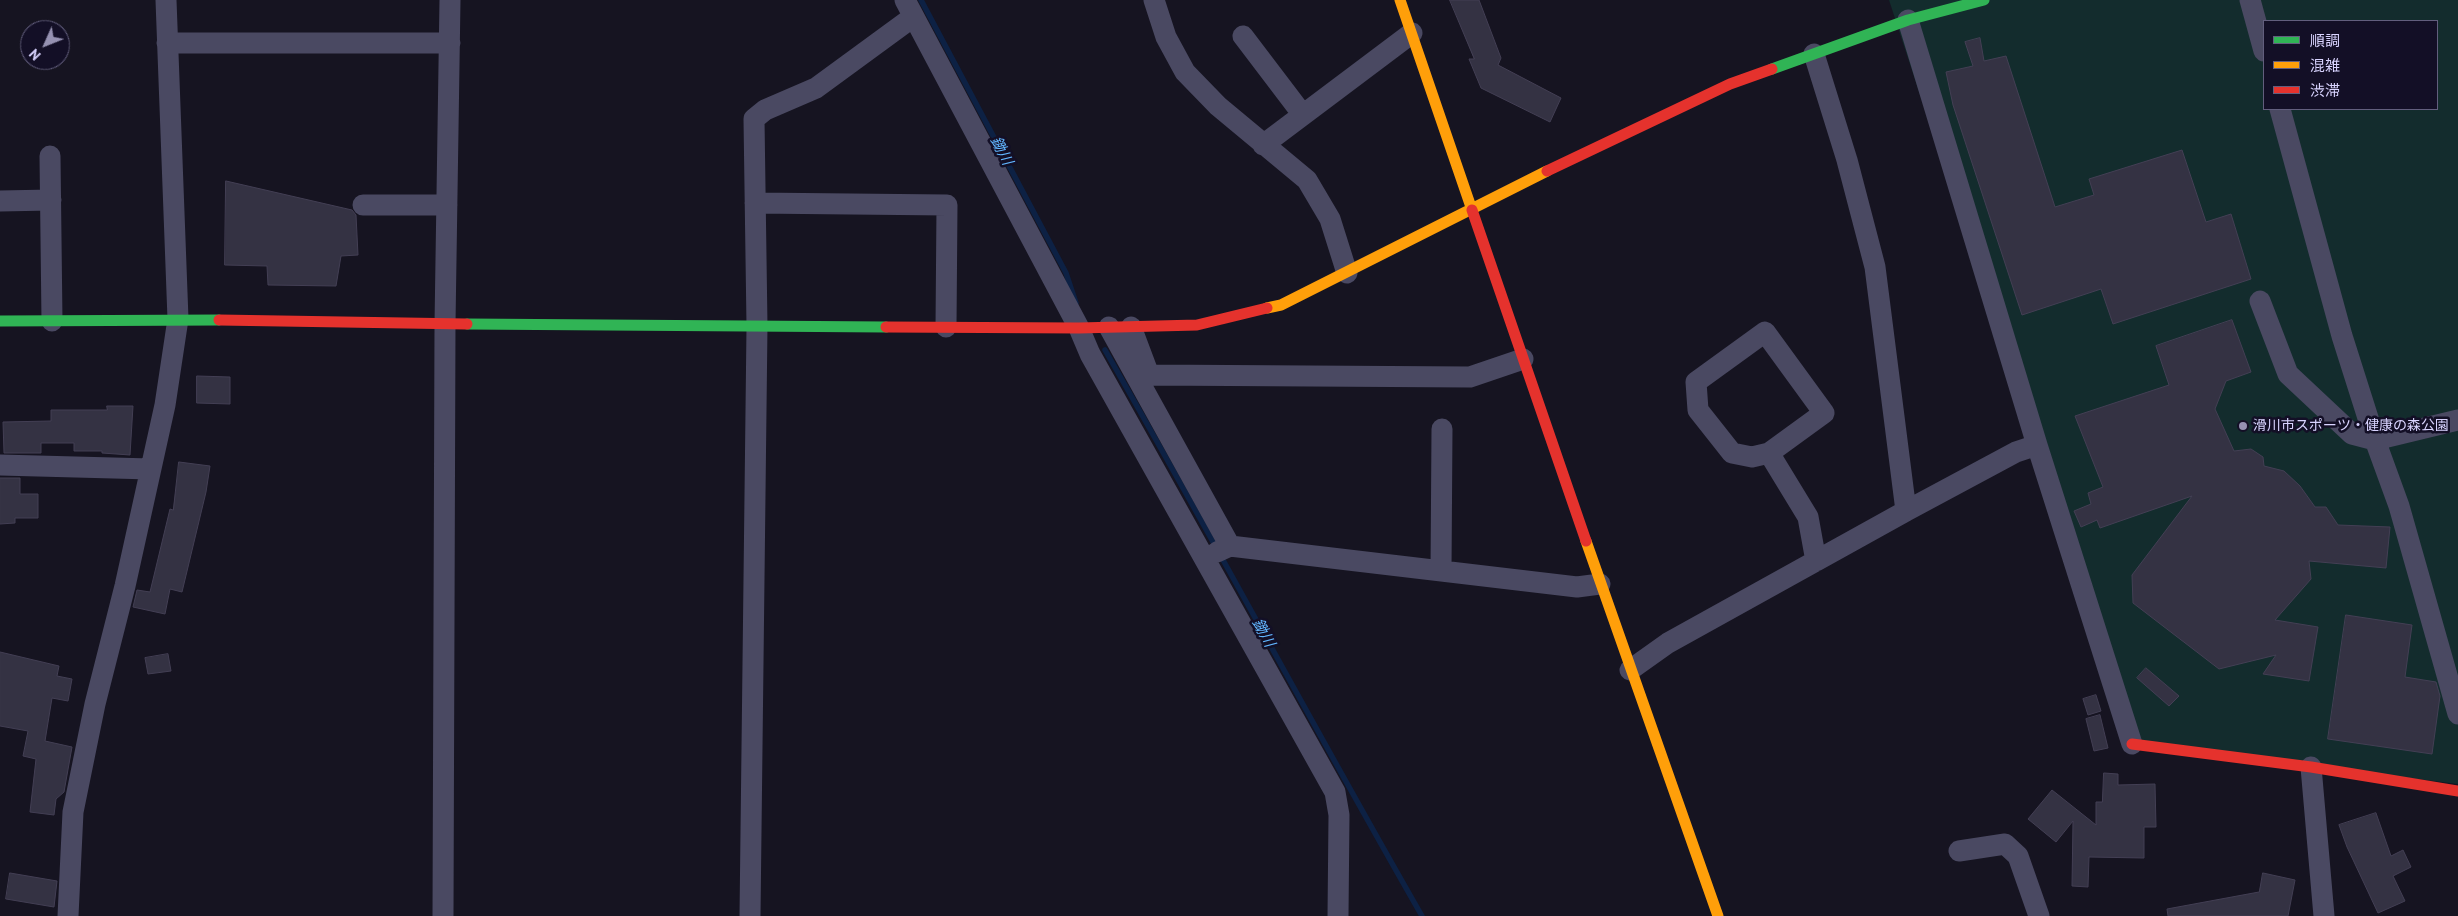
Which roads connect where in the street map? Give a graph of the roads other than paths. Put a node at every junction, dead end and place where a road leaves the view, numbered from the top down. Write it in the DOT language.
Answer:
graph roads {
  1 [pos="166,0"];
  2 [pos="450,0"];
  3 [pos="1154,0"];
  4 [pos="1400,0"];
  5 [pos="1984,0"];
  6 [pos="2250,0"];
  7 [pos="909,9"];
  8 [pos="1908,20"];
  9 [pos="1412,33"];
  10 [pos="1243,36"];
  11 [pos="450,42"];
  12 [pos="168,43"];
  13 [pos="2263,47"];
  14 [pos="1814,54"];
  15 [pos="2280,110"];
  16 [pos="1302,115"];
  17 [pos="1263,145"];
  18 [pos="50,156"];
  19 [pos="51,200"];
  20 [pos="0,201"];
  21 [pos="755,203"];
  22 [pos="363,205"];
  23 [pos="447,205"];
  24 [pos="1472,207"];
  25 [pos="1347,273"];
  26 [pos="2260,302"];
  27 [pos="178,319"];
  28 [pos="0,321"];
  29 [pos="52,321"];
  30 [pos="445,324"];
  31 [pos="757,326"];
  32 [pos="946,327"];
  33 [pos="1108,327"];
  34 [pos="1131,327"];
  35 [pos="1079,328"];
  36 [pos="1523,359"];
  37 [pos="2458,420"];
  38 [pos="1442,429"];
  39 [pos="2375,440"];
  40 [pos="2037,445"];
  41 [pos="1769,453"];
  42 [pos="0,465"];
  43 [pos="151,468"];
  44 [pos="1906,511"];
  45 [pos="1217,552"];
  46 [pos="1816,561"];
  47 [pos="1441,570"];
  48 [pos="1600,584"];
  49 [pos="1630,670"];
  50 [pos="2458,714"];
  51 [pos="2132,744"];
  52 [pos="2310,767"];
  53 [pos="2458,791"];
  54 [pos="1959,851"];
  55 [pos="68,916"];
  56 [pos="443,916"];
  57 [pos="750,916"];
  58 [pos="1338,916"];
  59 [pos="1718,916"];
  60 [pos="2039,916"];
  61 [pos="2324,916"];
  1 -- 12 [label="street"];
  2 -- 11 [label="street"];
  3 -- 17 [label="street"];
  4 -- 9 [label="street"];
  5 -- 8 [label="street"];
  6 -- 13 [label="street"];
  7 -- 21 [label="street"];
  7 -- 35 [label="street"];
  8 -- 14 [label="street"];
  8 -- 40 [label="street"];
  9 -- 16 [label="street"];
  9 -- 24 [label="street"];
  10 -- 16 [label="street"];
  11 -- 12 [label="street"];
  11 -- 23 [label="street"];
  12 -- 27 [label="street"];
  14 -- 24 [label="street"];
  14 -- 44 [label="street"];
  15 -- 39 [label="street"];
  16 -- 17 [label="street"];
  17 -- 25 [label="street"];
  18 -- 19 [label="street"];
  19 -- 20 [label="street"];
  19 -- 29 [label="street"];
  21 -- 31 [label="street"];
  21 -- 32 [label="street"];
  22 -- 23 [label="street"];
  23 -- 30 [label="street"];
  24 -- 25 [label="street"];
  24 -- 36 [label="street"];
  25 -- 34 [label="street"];
  26 -- 39 [label="street"];
  27 -- 29 [label="street"];
  27 -- 30 [label="street"];
  27 -- 43 [label="street"];
  28 -- 29 [label="street"];
  30 -- 31 [label="street"];
  30 -- 56 [label="street"];
  31 -- 32 [label="street"];
  31 -- 57 [label="street"];
  32 -- 35 [label="street"];
  33 -- 34 [label="street"];
  33 -- 35 [label="street"];
  33 -- 45 [label="street"];
  34 -- 36 [label="street"];
  35 -- 45 [label="street"];
  36 -- 48 [label="street"];
  37 -- 39 [label="street"];
  38 -- 47 [label="street"];
  39 -- 50 [label="street"];
  40 -- 44 [label="street"];
  40 -- 51 [label="street"];
  41 -- 41 [label="street"];
  41 -- 46 [label="street"];
  42 -- 43 [label="street"];
  43 -- 55 [label="street"];
  44 -- 46 [label="street"];
  45 -- 47 [label="street"];
  45 -- 58 [label="street"];
  46 -- 49 [label="street"];
  47 -- 48 [label="street"];
  48 -- 49 [label="street"];
  49 -- 59 [label="street"];
  51 -- 52 [label="street"];
  52 -- 53 [label="street"];
  52 -- 61 [label="street"];
  54 -- 60 [label="street"];
}
